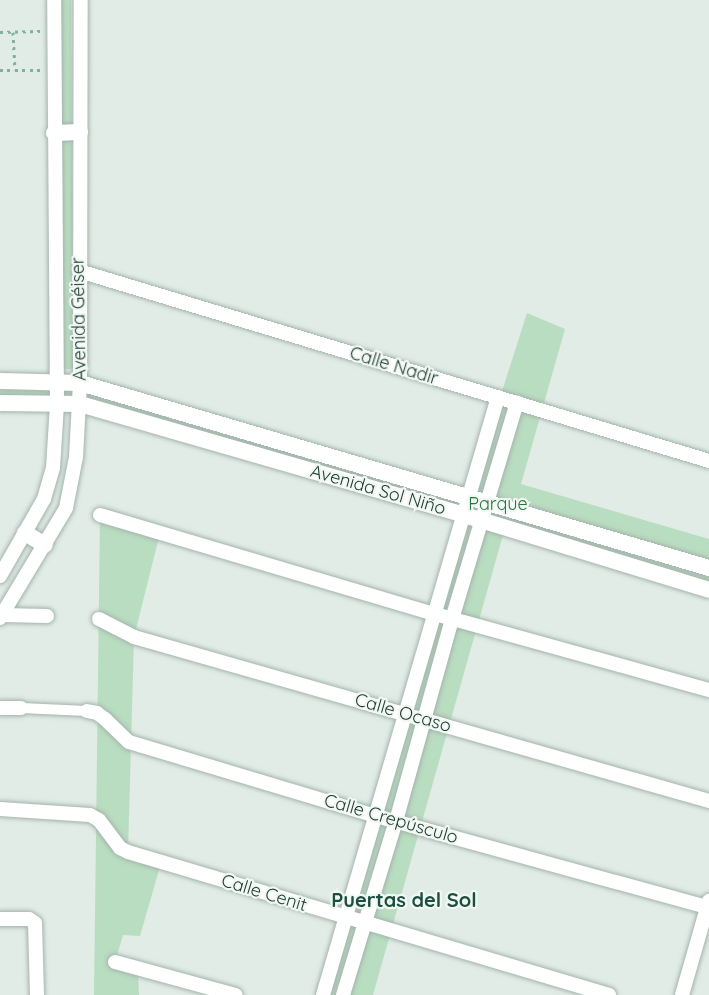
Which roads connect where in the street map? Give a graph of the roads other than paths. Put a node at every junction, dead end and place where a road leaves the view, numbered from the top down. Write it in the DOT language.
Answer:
graph roads {
  1 [pos="54,0"];
  2 [pos="81,0"];
  3 [pos="80,132"];
  4 [pos="54,133"];
  5 [pos="79,271"];
  6 [pos="0,381"];
  7 [pos="56,381"];
  8 [pos="80,383"];
  9 [pos="498,398"];
  10 [pos="0,403"];
  11 [pos="517,403"];
  12 [pos="57,404"];
  13 [pos="80,404"];
  14 [pos="709,461"];
  15 [pos="470,496"];
  16 [pos="487,501"];
  17 [pos="100,515"];
  18 [pos="464,515"];
  19 [pos="482,521"];
  20 [pos="25,533"];
  21 [pos="45,545"];
  22 [pos="709,568"];
  23 [pos="0,576"];
  24 [pos="709,590"];
  25 [pos="435,614"];
  26 [pos="1,616"];
  27 [pos="47,616"];
  28 [pos="452,619"];
  29 [pos="99,620"];
  30 [pos="709,690"];
  31 [pos="0,708"];
  32 [pos="21,708"];
  33 [pos="87,711"];
  34 [pos="406,713"];
  35 [pos="424,718"];
  36 [pos="709,801"];
  37 [pos="0,809"];
  38 [pos="376,816"];
  39 [pos="396,821"];
  40 [pos="708,904"];
  41 [pos="346,918"];
  42 [pos="0,919"];
  43 [pos="365,923"];
  44 [pos="115,962"];
  45 [pos="37,995"];
  46 [pos="236,995"];
  47 [pos="323,995"];
  48 [pos="343,995"];
  49 [pos="609,995"];
  50 [pos="682,995"];
  1 -- 4 [label="street, Avenida Géiser"];
  2 -- 3 [label="street, Avenida Géiser"];
  3 -- 4 [label="street"];
  3 -- 5 [label="street, Avenida Géiser"];
  4 -- 7 [label="street, Avenida Géiser"];
  5 -- 8 [label="street, Avenida Géiser"];
  5 -- 9 [label="street, Calle Nadir"];
  6 -- 7 [label="street, Avenida Sol Niño"];
  7 -- 8 [label="street, Avenida Sol Niño"];
  7 -- 12 [label="street, Avenida Géiser"];
  8 -- 13 [label="street, Avenida Géiser"];
  8 -- 15 [label="street, Avenida Sol Niño"];
  9 -- 11 [label="street, Calle Nadir"];
  9 -- 15 [label="street"];
  10 -- 12 [label="street, Avenida Sol Niño"];
  11 -- 14 [label="street, Calle Nadir"];
  11 -- 16 [label="street"];
  12 -- 13 [label="street, Avenida Sol Niño"];
  12 -- 20 [label="street, Avenida Géiser"];
  13 -- 18 [label="street, Avenida Sol Niño"];
  13 -- 21 [label="street, Avenida Géiser"];
  15 -- 16 [label="street, Avenida Sol Niño"];
  15 -- 18 [label="street"];
  16 -- 19 [label="street"];
  16 -- 22 [label="street, Avenida Sol Niño"];
  17 -- 25 [label="street"];
  18 -- 19 [label="street, Avenida Sol Niño"];
  18 -- 25 [label="street"];
  19 -- 24 [label="street, Avenida Sol Niño"];
  19 -- 28 [label="street"];
  20 -- 21 [label="street"];
  20 -- 23 [label="street, Avenida Géiser"];
  21 -- 26 [label="street, Avenida Géiser"];
  25 -- 28 [label="street"];
  25 -- 34 [label="street"];
  26 -- 27 [label="street"];
  28 -- 30 [label="street"];
  28 -- 35 [label="street"];
  29 -- 34 [label="street, Calle Ocaso"];
  31 -- 32 [label="street"];
  32 -- 33 [label="street"];
  33 -- 38 [label="street, Calle Crepúsculo"];
  34 -- 35 [label="street, Calle Ocaso"];
  34 -- 38 [label="street"];
  35 -- 36 [label="street, Calle Ocaso"];
  35 -- 39 [label="street"];
  37 -- 41 [label="street, Calle Cenit"];
  38 -- 39 [label="street, Calle Crepúsculo"];
  38 -- 41 [label="street"];
  39 -- 40 [label="street, Calle Crepúsculo"];
  39 -- 43 [label="street"];
  40 -- 50 [label="street"];
  41 -- 43 [label="street, Calle Cenit"];
  41 -- 47 [label="street"];
  42 -- 45 [label="street"];
  43 -- 48 [label="street"];
  43 -- 49 [label="street, Calle Cenit"];
  44 -- 46 [label="street"];
}
